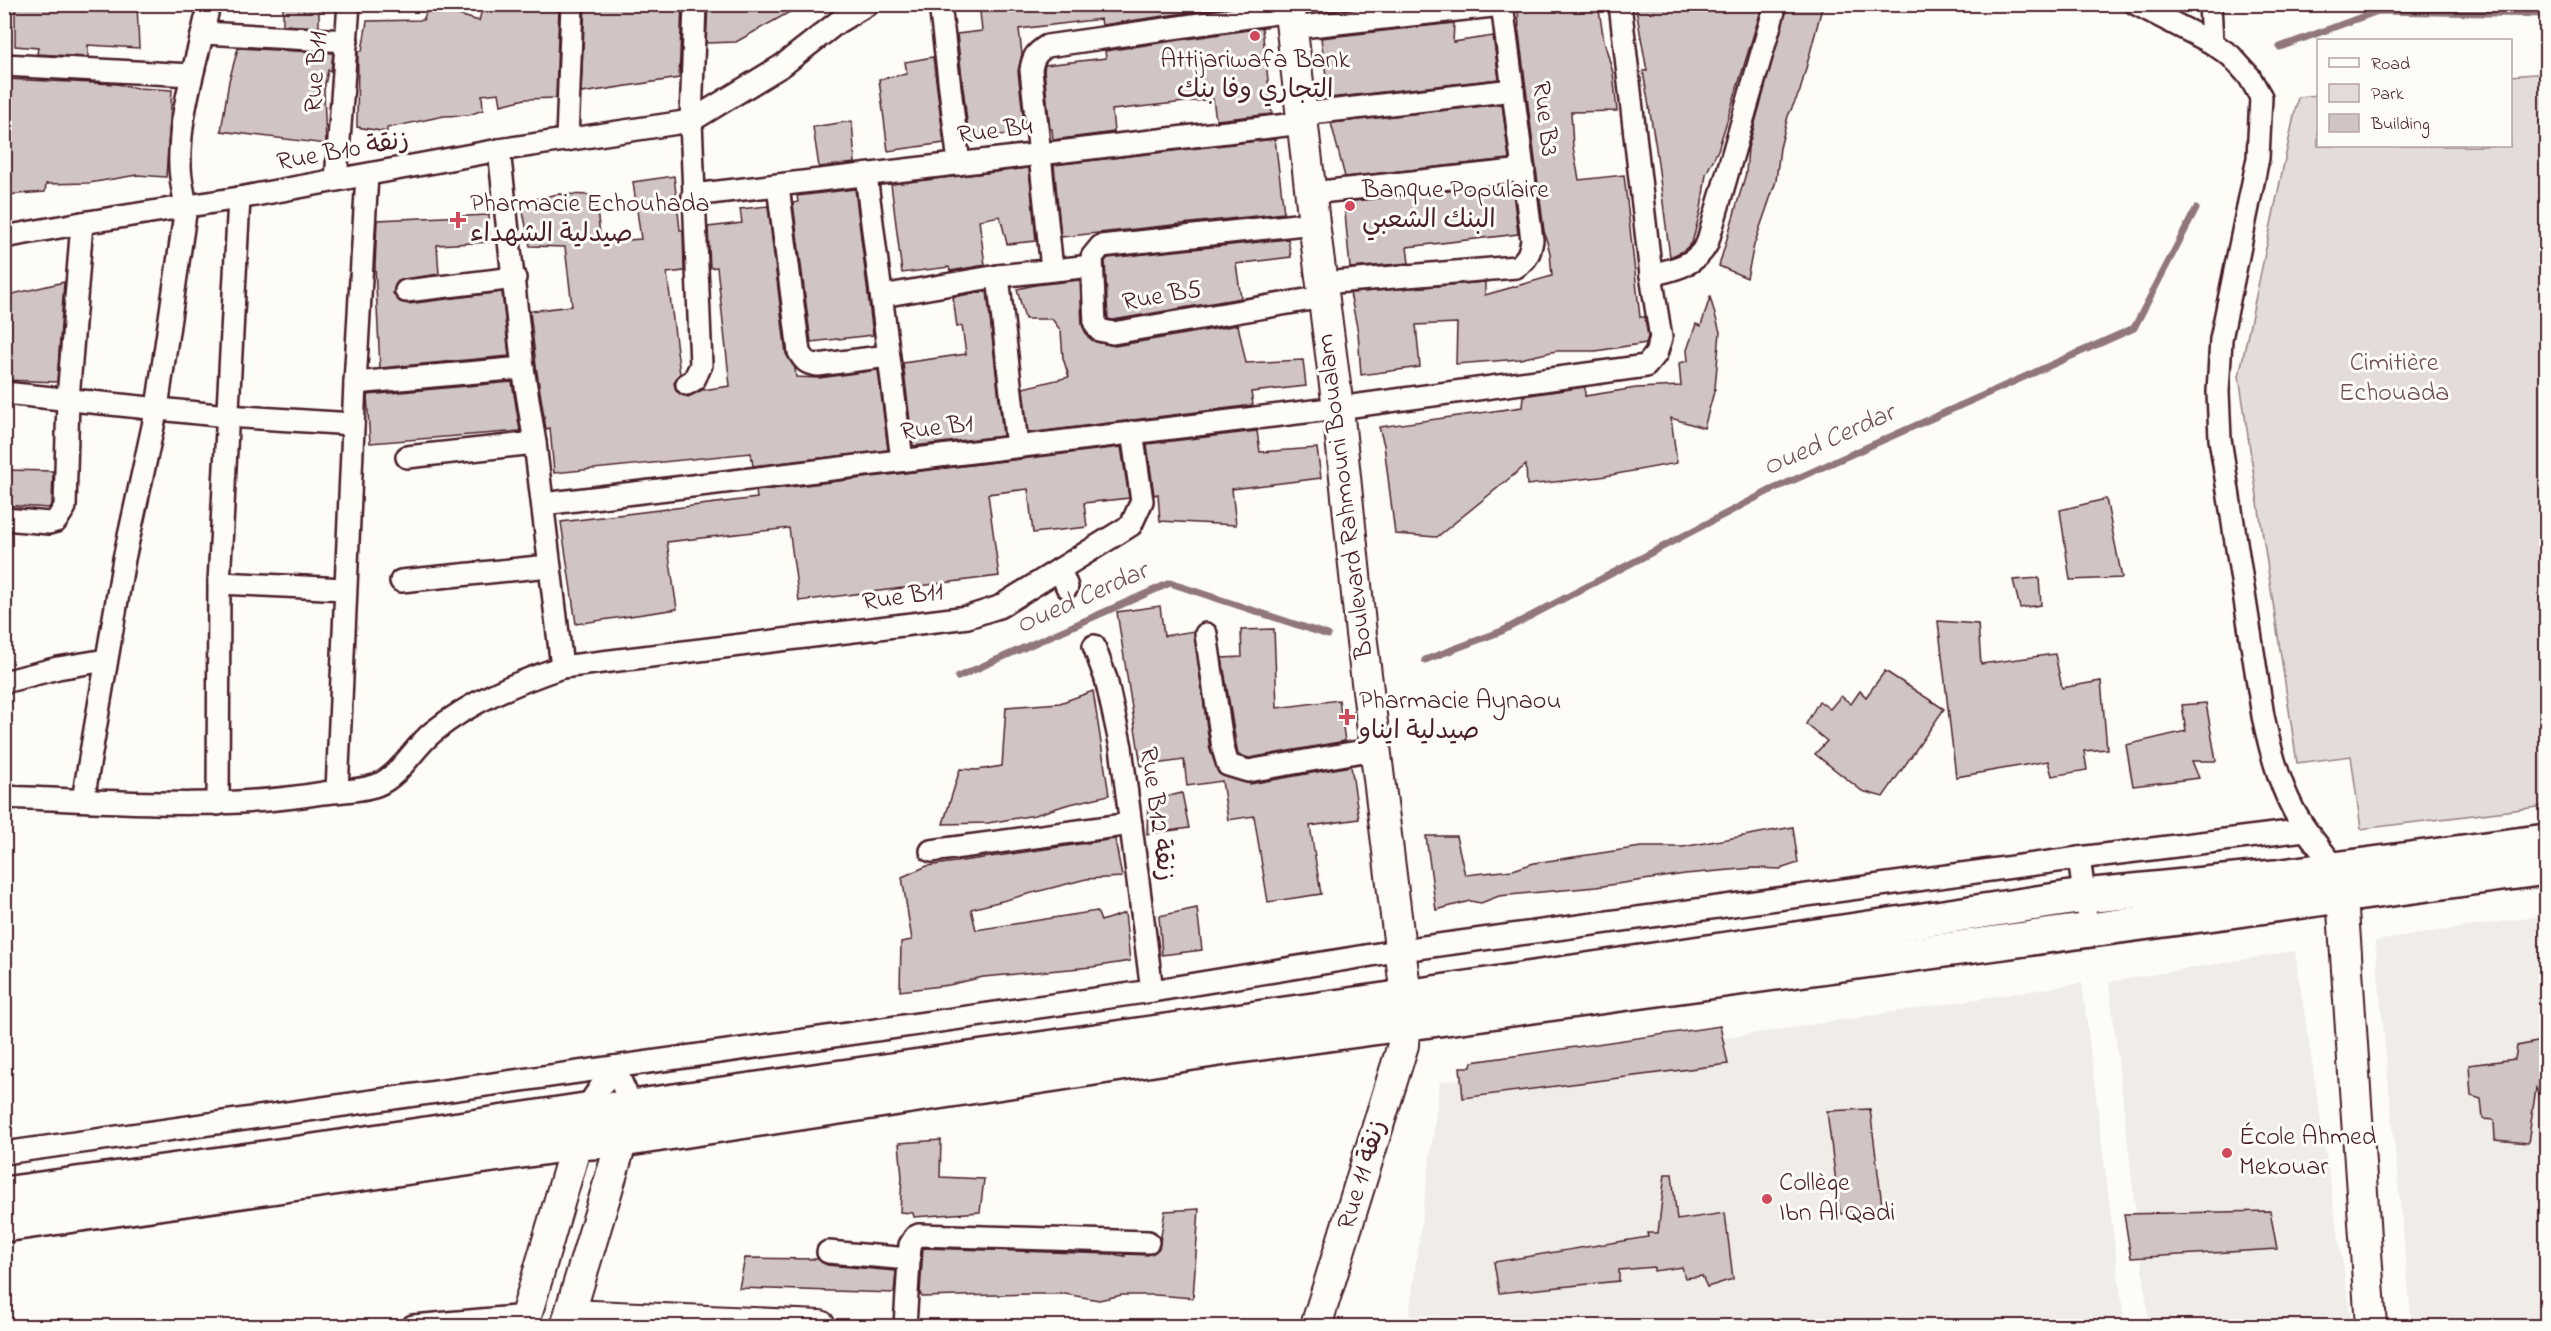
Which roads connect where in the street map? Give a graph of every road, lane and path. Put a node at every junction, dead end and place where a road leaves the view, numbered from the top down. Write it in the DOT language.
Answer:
graph roads {
  1 [pos="209,4"];
  2 [pos="350,4"];
  3 [pos="572,4"];
  4 [pos="695,4"];
  5 [pos="868,4"];
  6 [pos="940,4"];
  7 [pos="1620,4"];
  8 [pos="1776,4"];
  9 [pos="2136,4"];
  10 [pos="2210,4"];
  11 [pos="1502,5"];
  12 [pos="839,13"];
  13 [pos="1290,15"];
  14 [pos="204,33"];
  15 [pos="347,41"];
  16 [pos="2212,43"];
  17 [pos="4,65"];
  18 [pos="191,75"];
  19 [pos="1513,90"];
  20 [pos="1303,118"];
  21 [pos="691,121"];
  22 [pos="567,140"];
  23 [pos="499,150"];
  24 [pos="1041,153"];
  25 [pos="959,164"];
  26 [pos="1524,170"];
  27 [pos="367,175"];
  28 [pos="866,175"];
  29 [pos="336,180"];
  30 [pos="778,186"];
  31 [pos="1311,193"];
  32 [pos="693,195"];
  33 [pos="239,198"];
  34 [pos="186,207"];
  35 [pos="82,222"];
  36 [pos="1314,224"];
  37 [pos="4,237"];
  38 [pos="1532,240"];
  39 [pos="1091,266"];
  40 [pos="1052,269"];
  41 [pos="1651,275"];
  42 [pos="998,276"];
  43 [pos="514,278"];
  44 [pos="1322,290"];
  45 [pos="406,291"];
  46 [pos="882,296"];
  47 [pos="888,356"];
  48 [pos="523,368"];
  49 [pos="355,382"];
  50 [pos="687,384"];
  51 [pos="4,393"];
  52 [pos="68,399"];
  53 [pos="157,408"];
  54 [pos="1338,408"];
  55 [pos="227,416"];
  56 [pos="353,424"];
  57 [pos="1132,432"];
  58 [pos="535,443"];
  59 [pos="1017,446"];
  60 [pos="407,457"];
  61 [pos="902,460"];
  62 [pos="543,504"];
  63 [pos="4,519"];
  64 [pos="549,566"];
  65 [pos="401,581"];
  66 [pos="219,583"];
  67 [pos="345,589"];
  68 [pos="1206,634"];
  69 [pos="1094,646"];
  70 [pos="106,660"];
  71 [pos="562,667"];
  72 [pos="4,682"];
  73 [pos="1375,748"];
  74 [pos="337,791"];
  75 [pos="4,797"];
  76 [pos="83,800"];
  77 [pos="218,804"];
  78 [pos="1131,824"];
  79 [pos="2305,830"];
  80 [pos="2547,841"];
  81 [pos="932,851"];
  82 [pos="2079,858"];
  83 [pos="2547,868"];
  84 [pos="2340,883"];
  85 [pos="2084,896"];
  86 [pos="2090,931"];
  87 [pos="1402,950"];
  88 [pos="1152,991"];
  89 [pos="1406,1010"];
  90 [pos="614,1067"];
  91 [pos="632,1107"];
  92 [pos="585,1110"];
  93 [pos="622,1140"];
  94 [pos="578,1143"];
  95 [pos="4,1153"];
  96 [pos="4,1194"];
  97 [pos="4,1225"];
  98 [pos="1148,1242"];
  99 [pos="828,1252"];
  100 [pos="909,1259"];
  101 [pos="524,1321"];
  102 [pos="568,1321"];
  103 [pos="413,1326"];
  104 [pos="770,1326"];
  105 [pos="820,1326"];
  106 [pos="905,1326"];
  107 [pos="1316,1326"];
  108 [pos="2371,1326"];
  1 -- 14 [label="street"];
  2 -- 15 [label="street, Rue B11"];
  3 -- 22 [label="street"];
  4 -- 21 [label="street"];
  5 -- 12 [label="street"];
  6 -- 25 [label="street"];
  7 -- 41 [label="street"];
  8 -- 41 [label="street"];
  9 -- 16 [label="street"];
  10 -- 16 [label="street"];
  11 -- 13 [label="street"];
  11 -- 19 [label="street, Rue B3"];
  12 -- 21 [label="street"];
  13 -- 20 [label="street, Boulevard Rahmouni Boualam"];
  13 -- 24 [label="street"];
  14 -- 15 [label="street"];
  14 -- 18 [label="street"];
  15 -- 29 [label="street, Rue B11"];
  16 -- 79 [label="street"];
  17 -- 18 [label="street"];
  18 -- 34 [label="street"];
  19 -- 20 [label="street, Rue B4"];
  19 -- 26 [label="street, Rue B3"];
  20 -- 24 [label="street, Rue B4"];
  20 -- 31 [label="street, Boulevard Rahmouni Boualam"];
  21 -- 22 [label="street, Rue B10 زنقة"];
  21 -- 32 [label="street"];
  22 -- 23 [label="street, Rue B10 زنقة"];
  23 -- 27 [label="street, Rue B10 زنقة"];
  23 -- 43 [label="street"];
  24 -- 25 [label="street, Rue B4"];
  24 -- 40 [label="street"];
  25 -- 28 [label="street, Rue B4"];
  26 -- 31 [label="street"];
  26 -- 38 [label="street, Rue B3"];
  27 -- 29 [label="street, Rue B10 زنقة"];
  27 -- 49 [label="street"];
  28 -- 30 [label="street, Rue B4"];
  28 -- 46 [label="street"];
  29 -- 33 [label="street, Rue B10 زنقة"];
  30 -- 32 [label="street, Rue B4"];
  30 -- 47 [label="street"];
  31 -- 36 [label="street, Boulevard Rahmouni Boualam"];
  32 -- 50 [label="street"];
  33 -- 34 [label="street, Rue B10 زنقة"];
  33 -- 55 [label="street"];
  34 -- 35 [label="street, Rue B10 زنقة"];
  34 -- 53 [label="street"];
  35 -- 37 [label="street, Rue B10 زنقة"];
  35 -- 52 [label="street"];
  36 -- 39 [label="street, Rue B5"];
  36 -- 44 [label="street, Boulevard Rahmouni Boualam"];
  38 -- 44 [label="street, Rue B5"];
  39 -- 40 [label="street"];
  39 -- 44 [label="street, Rue B5"];
  40 -- 42 [label="street"];
  41 -- 54 [label="street, Rue B1"];
  42 -- 46 [label="street"];
  42 -- 59 [label="street"];
  43 -- 45 [label="street"];
  43 -- 48 [label="street"];
  44 -- 54 [label="street, Boulevard Rahmouni Boualam"];
  46 -- 47 [label="street"];
  47 -- 61 [label="street"];
  48 -- 49 [label="street"];
  48 -- 58 [label="street"];
  49 -- 56 [label="street"];
  51 -- 52 [label="street"];
  52 -- 53 [label="street"];
  52 -- 63 [label="street"];
  53 -- 55 [label="street"];
  53 -- 70 [label="street"];
  54 -- 57 [label="street, Rue B1"];
  54 -- 73 [label="street, Boulevard Rahmouni Boualam"];
  55 -- 56 [label="street"];
  55 -- 66 [label="street"];
  56 -- 67 [label="street"];
  57 -- 59 [label="street, Rue B1"];
  57 -- 71 [label="street, Rue B11"];
  58 -- 60 [label="street"];
  58 -- 62 [label="street"];
  59 -- 61 [label="street, Rue B1"];
  61 -- 62 [label="street, Rue B1"];
  62 -- 64 [label="street"];
  64 -- 65 [label="street"];
  64 -- 71 [label="street"];
  66 -- 67 [label="street"];
  66 -- 77 [label="street"];
  67 -- 74 [label="street"];
  68 -- 73 [label="street"];
  69 -- 78 [label="street, Rue B12 زنقة"];
  70 -- 72 [label="street"];
  70 -- 76 [label="street"];
  71 -- 74 [label="street, Rue B11"];
  73 -- 87 [label="street, Boulevard Rahmouni Boualam"];
  74 -- 77 [label="street, Rue B11"];
  75 -- 76 [label="street, Rue B11"];
  76 -- 77 [label="street, Rue B11"];
  78 -- 81 [label="street"];
  78 -- 88 [label="street, Rue B12 زنقة"];
  79 -- 82 [label="street"];
  79 -- 84 [label="street"];
  80 -- 84 [label="main road"];
  82 -- 85 [label="street"];
  82 -- 87 [label="street"];
  83 -- 84 [label="main road"];
  84 -- 85 [label="main road"];
  84 -- 86 [label="main road"];
  84 -- 108 [label="street"];
  85 -- 86 [label="street"];
  85 -- 89 [label="main road"];
  86 -- 89 [label="main road"];
  87 -- 88 [label="street"];
  87 -- 89 [label="street, Boulevard Rahmouni Boualam"];
  88 -- 90 [label="street"];
  89 -- 91 [label="main road"];
  89 -- 93 [label="main road"];
  89 -- 107 [label="street, Rue 11 زنقة"];
  90 -- 91 [label="street"];
  90 -- 92 [label="street"];
  90 -- 95 [label="street"];
  91 -- 92 [label="main road"];
  91 -- 93 [label="street"];
  92 -- 94 [label="street"];
  92 -- 96 [label="main road"];
  93 -- 94 [label="main road"];
  93 -- 102 [label="street"];
  94 -- 97 [label="main road"];
  94 -- 101 [label="street"];
  98 -- 100 [label="street"];
  99 -- 100 [label="street"];
  100 -- 106 [label="street"];
  101 -- 103 [label="street"];
  102 -- 104 [label="street"];
  104 -- 105 [label="street"];
}
